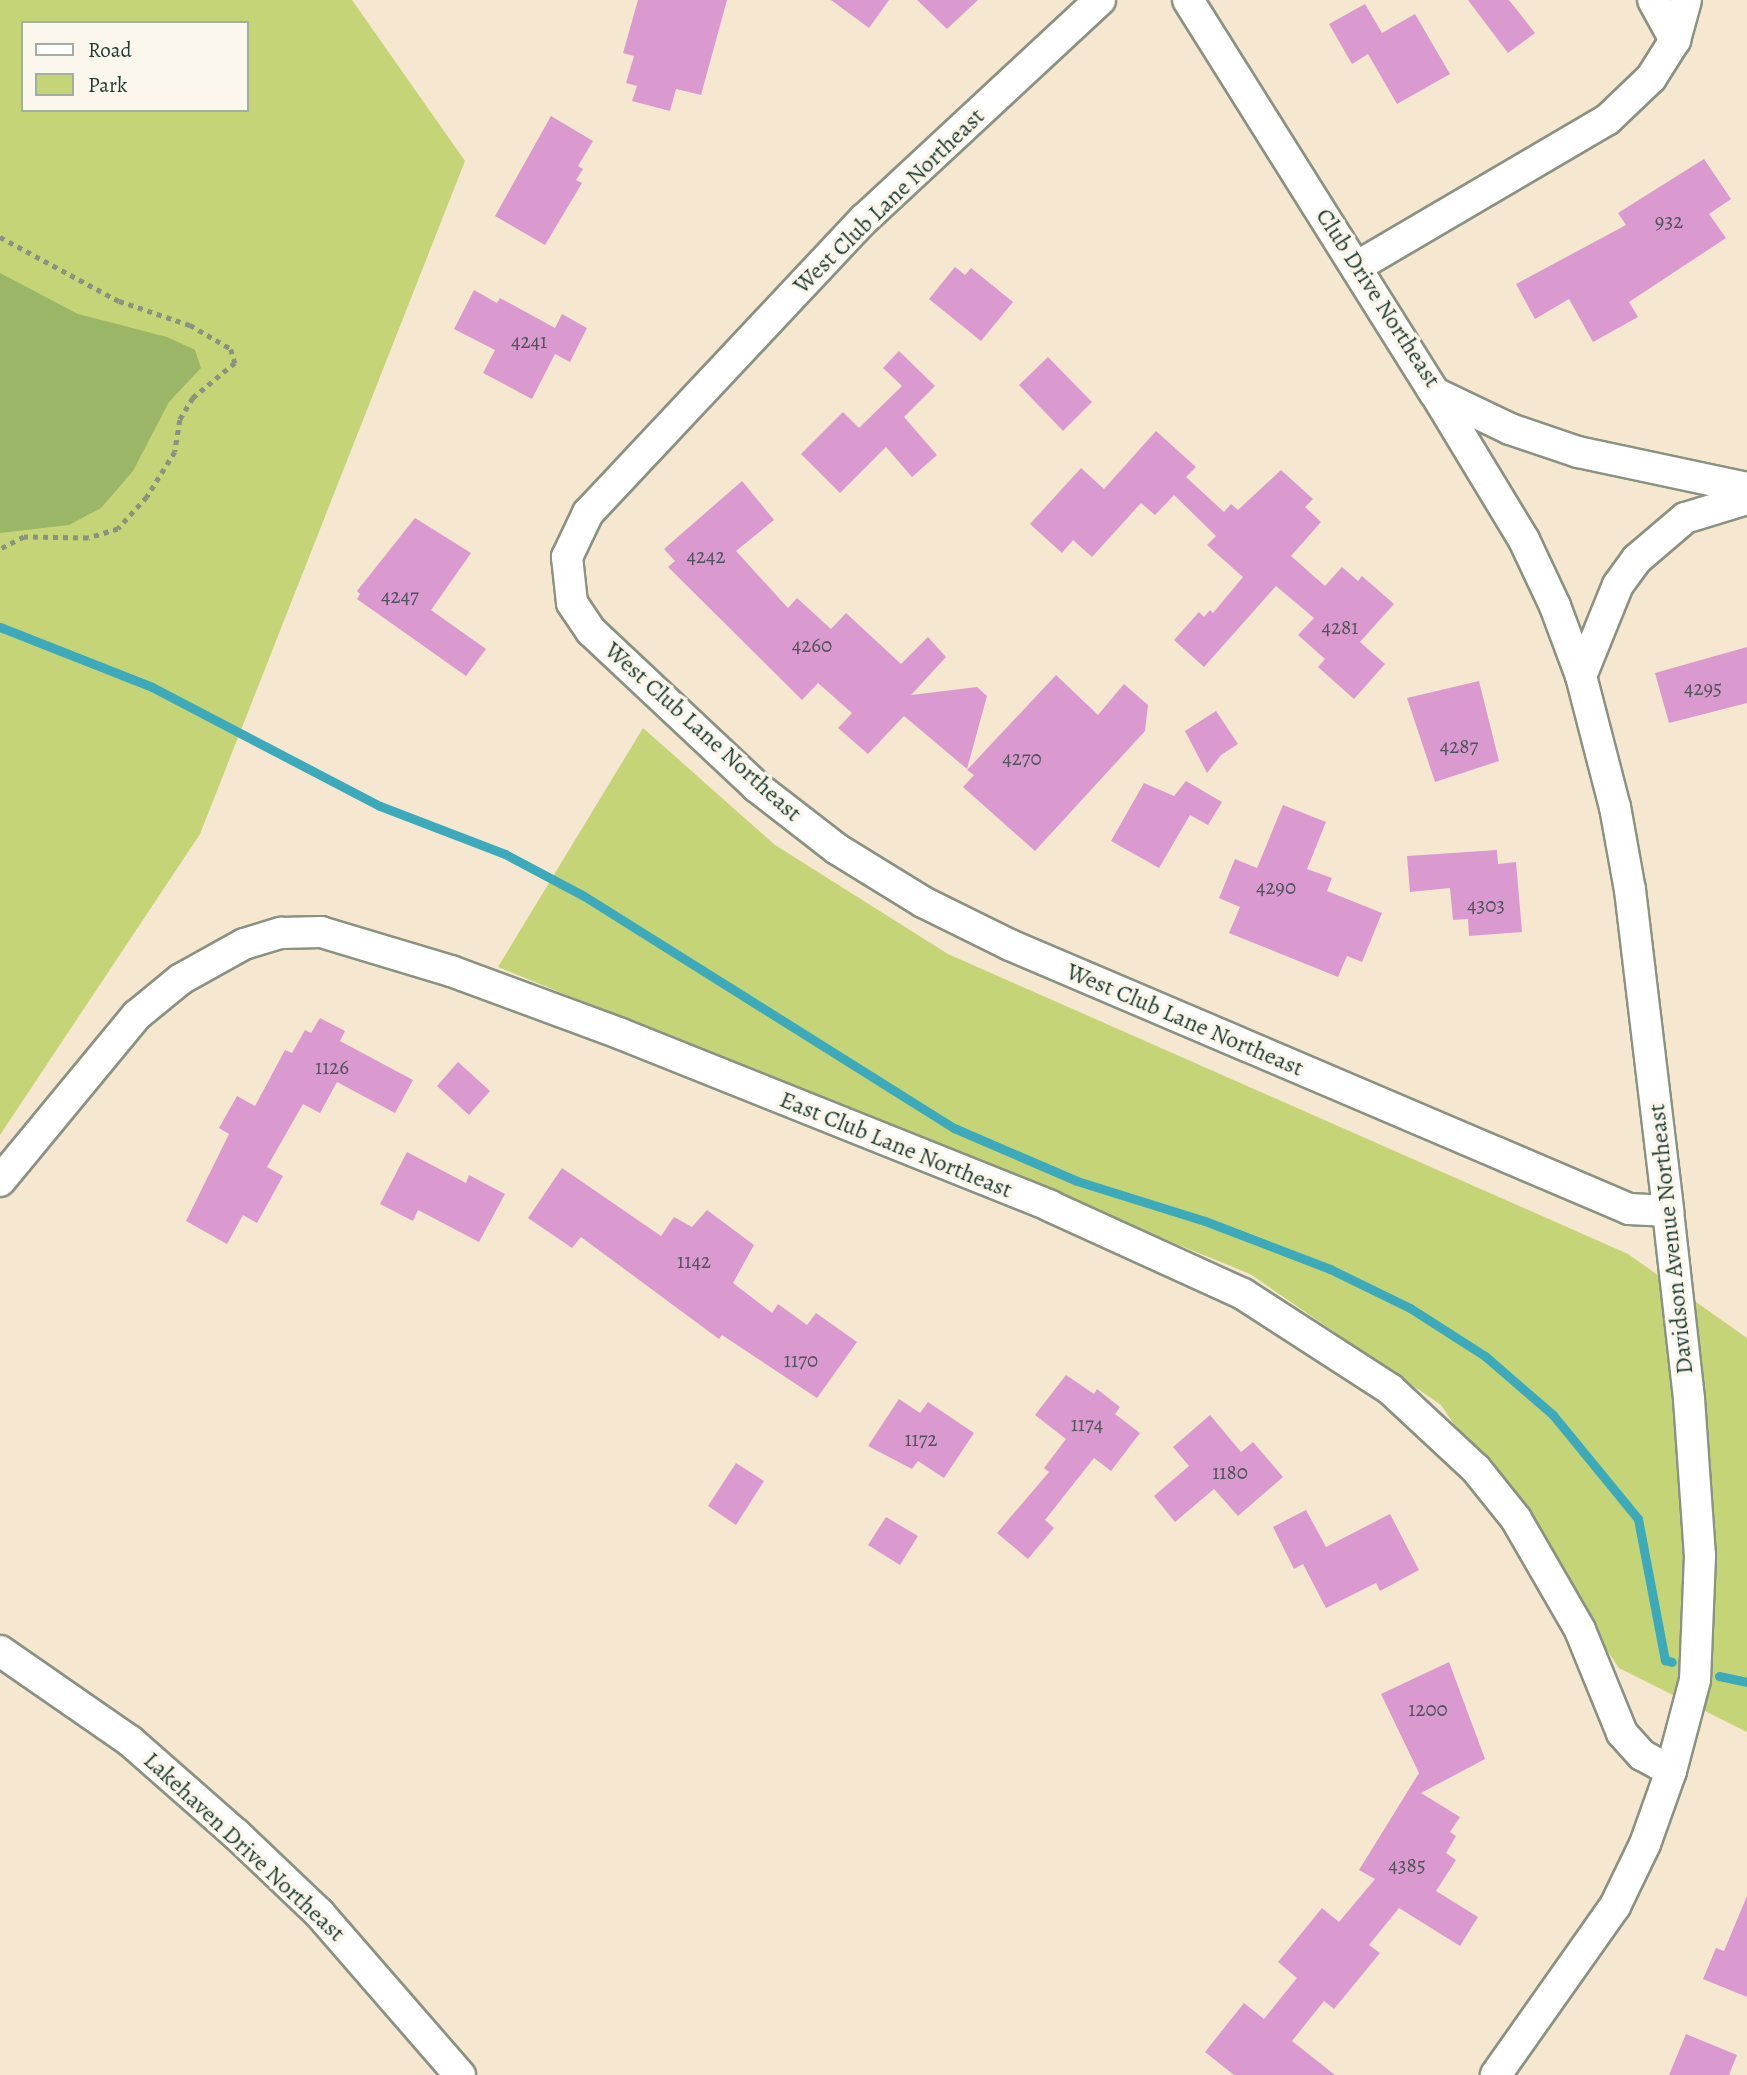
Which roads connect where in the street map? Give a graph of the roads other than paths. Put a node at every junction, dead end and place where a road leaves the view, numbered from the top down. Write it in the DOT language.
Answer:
graph roads {
  1 [pos="1100,0"];
  2 [pos="1188,0"];
  3 [pos="1653,0"];
  4 [pos="1686,0"];
  5 [pos="1675,40"];
  6 [pos="1356,267"];
  7 [pos="1435,393"];
  8 [pos="1747,488"];
  9 [pos="1747,499"];
  10 [pos="1581,676"];
  11 [pos="0,1181"];
  12 [pos="1668,1211"];
  13 [pos="0,1651"];
  14 [pos="1671,1771"];
  15 [pos="460,2075"];
  16 [pos="1497,2075"];
  1 -- 12 [label="street, West Club Lane Northeast"];
  2 -- 6 [label="street, Club Drive Northeast"];
  3 -- 5 [label="street"];
  4 -- 5 [label="street"];
  5 -- 6 [label="street"];
  6 -- 7 [label="street, Club Drive Northeast"];
  7 -- 8 [label="street, Club Drive Northeast"];
  7 -- 10 [label="street, Davidson Avenue Northeast"];
  9 -- 10 [label="street"];
  10 -- 12 [label="street, Davidson Avenue Northeast"];
  11 -- 14 [label="street, East Club Lane Northeast"];
  12 -- 14 [label="street, Davidson Avenue Northeast"];
  13 -- 15 [label="street, Lakehaven Drive Northeast"];
  14 -- 16 [label="street, Davidson Avenue Northeast"];
}
